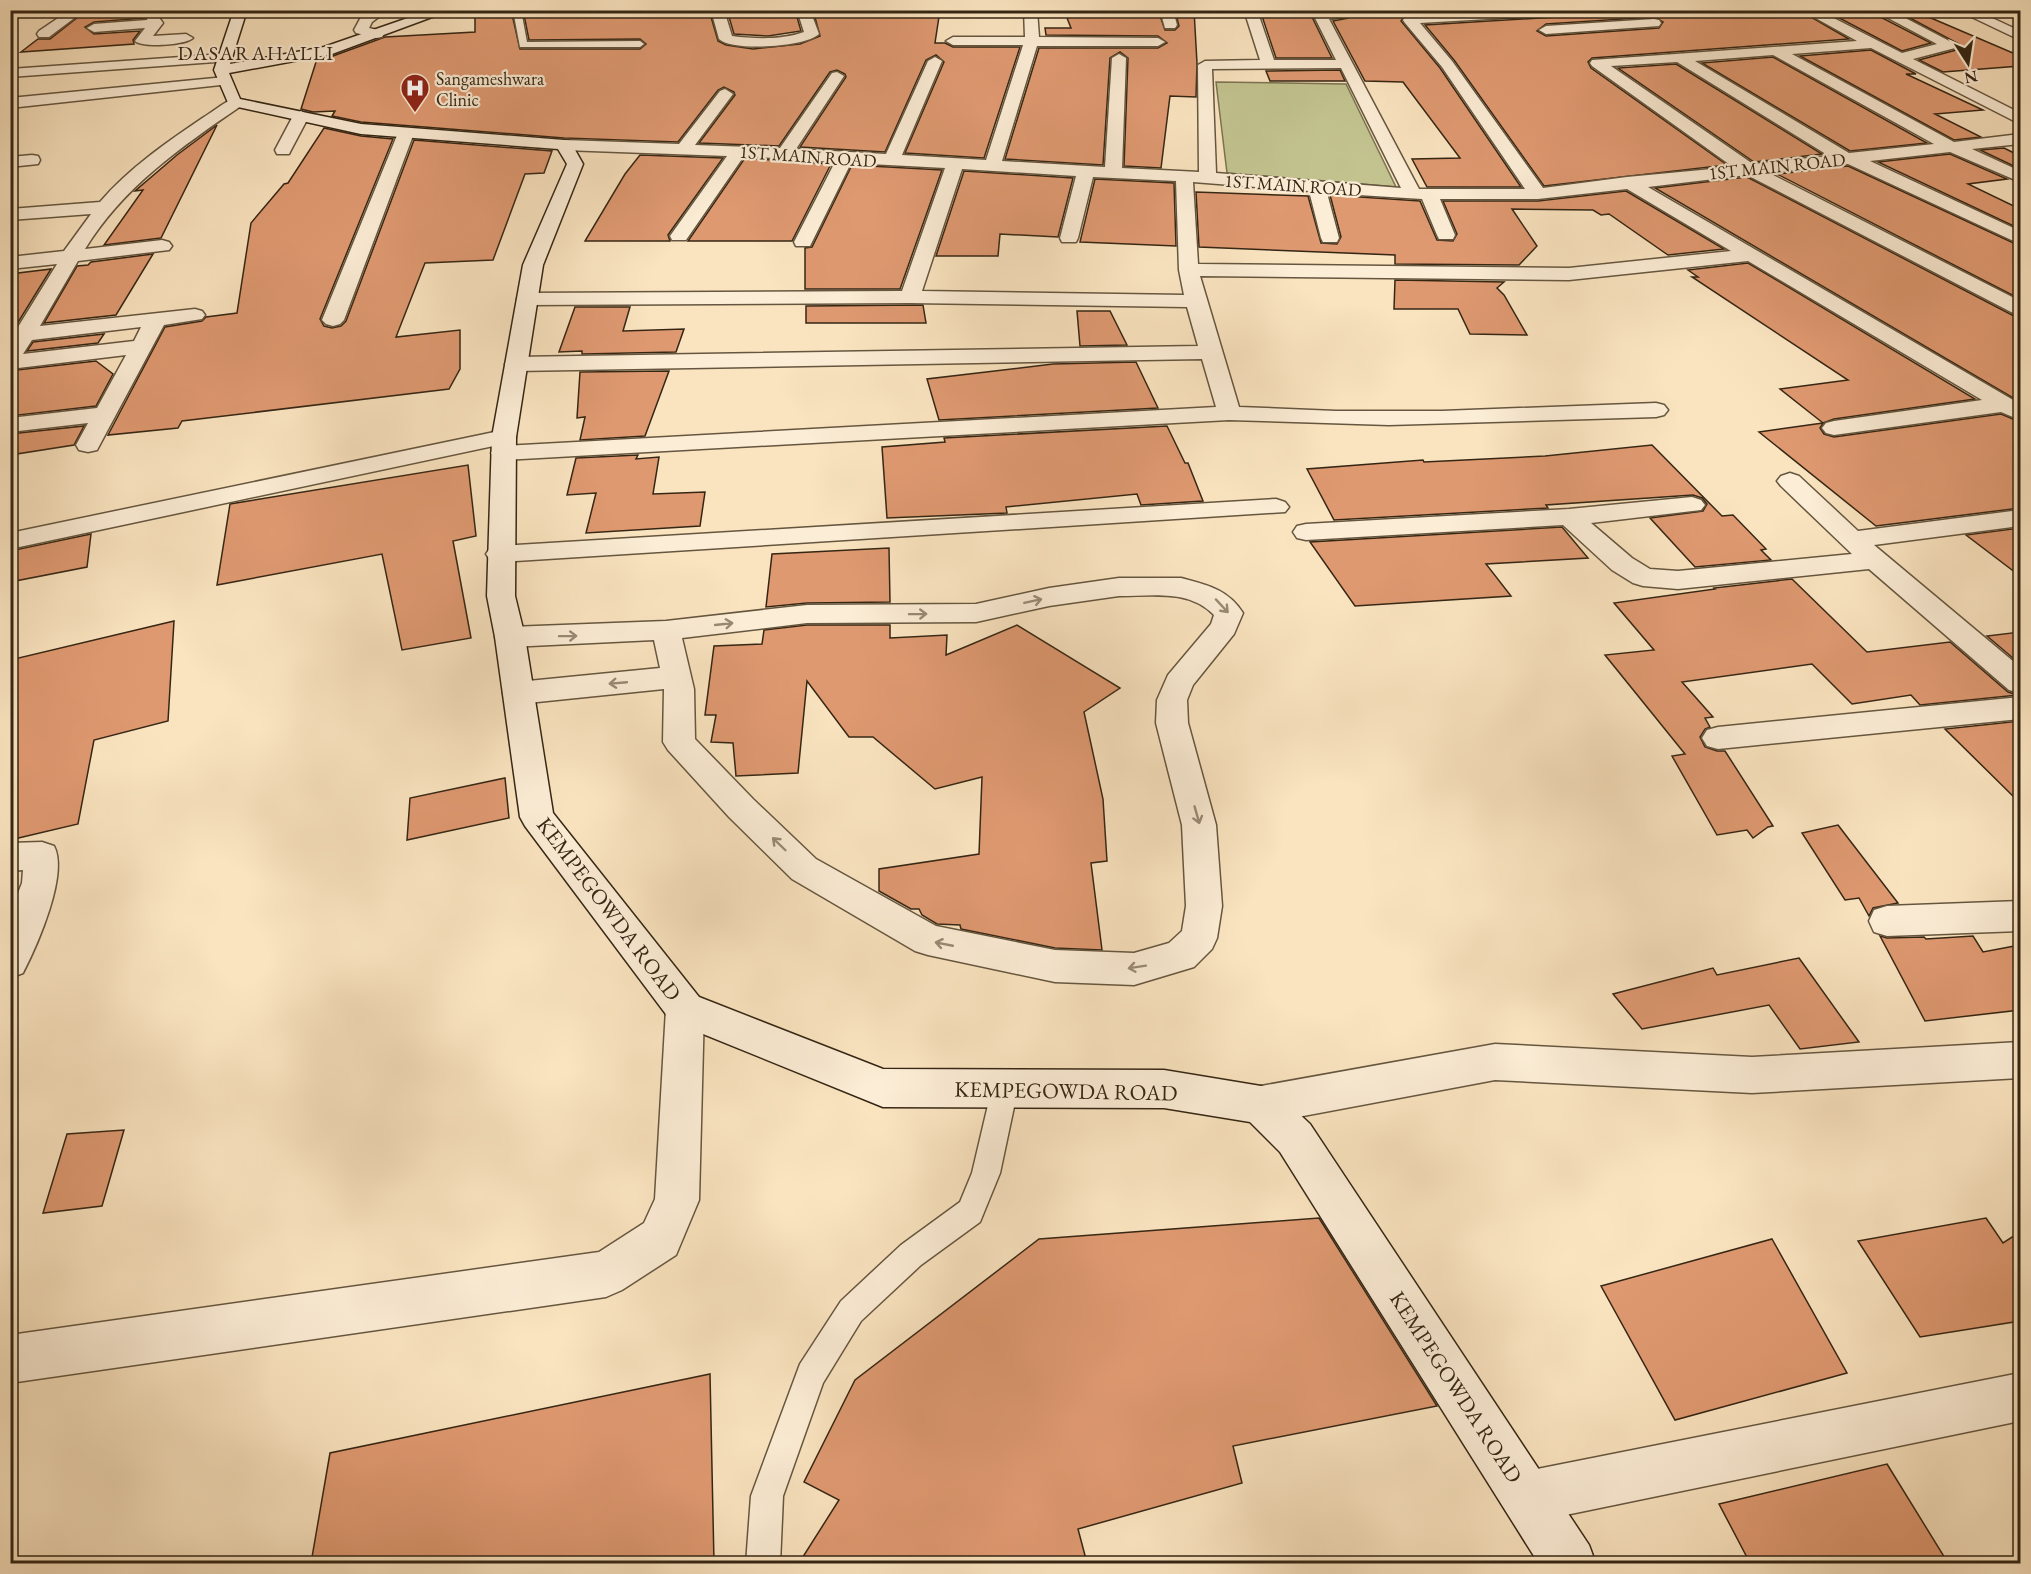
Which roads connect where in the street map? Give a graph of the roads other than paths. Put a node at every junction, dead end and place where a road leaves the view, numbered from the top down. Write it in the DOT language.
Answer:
graph roads {
  1 [pos="79,10"];
  2 [pos="382,10"];
  3 [pos="445,10"];
  4 [pos="517,10"];
  5 [pos="717,10"];
  6 [pos="803,10"];
  7 [pos="1030,10"];
  8 [pos="1166,10"];
  9 [pos="1250,10"];
  10 [pos="1339,10"];
  11 [pos="1573,10"];
  12 [pos="1807,10"];
  13 [pos="1879,10"];
  14 [pos="1963,10"];
  15 [pos="1566,11"];
  16 [pos="1482,13"];
  17 [pos="1654,23"];
  18 [pos="1170,25"];
  19 [pos="94,28"];
  20 [pos="1528,31"];
  21 [pos="44,34"];
  22 [pos="376,34"];
  23 [pos="1448,36"];
  24 [pos="2020,36"];
  25 [pos="199,38"];
  26 [pos="1425,38"];
  27 [pos="1032,40"];
  28 [pos="954,41"];
  29 [pos="1158,42"];
  30 [pos="640,44"];
  31 [pos="1873,44"];
  32 [pos="1776,51"];
  33 [pos="229,56"];
  34 [pos="1679,57"];
  35 [pos="1119,58"];
  36 [pos="1900,58"];
  37 [pos="935,61"];
  38 [pos="1268,64"];
  39 [pos="1346,64"];
  40 [pos="10,73"];
  41 [pos="837,76"];
  42 [pos="725,94"];
  43 [pos="10,104"];
  44 [pos="301,116"];
  45 [pos="2020,119"];
  46 [pos="406,133"];
  47 [pos="2020,139"];
  48 [pos="564,145"];
  49 [pos="1952,147"];
  50 [pos="684,148"];
  51 [pos="283,150"];
  52 [pos="739,151"];
  53 [pos="785,154"];
  54 [pos="845,158"];
  55 [pos="1847,158"];
  56 [pos="32,160"];
  57 [pos="891,161"];
  58 [pos="10,162"];
  59 [pos="955,165"];
  60 [pos="992,167"];
  61 [pos="1748,169"];
  62 [pos="1085,172"];
  63 [pos="1113,173"];
  64 [pos="1184,177"];
  65 [pos="2020,177"];
  66 [pos="1208,178"];
  67 [pos="1627,182"];
  68 [pos="1316,186"];
  69 [pos="1421,194"];
  70 [pos="1538,194"];
  71 [pos="108,207"];
  72 [pos="10,215"];
  73 [pos="1446,235"];
  74 [pos="679,236"];
  75 [pos="1069,238"];
  76 [pos="1330,238"];
  77 [pos="2020,238"];
  78 [pos="803,242"];
  79 [pos="162,246"];
  80 [pos="1751,255"];
  81 [pos="10,263"];
  82 [pos="66,266"];
  83 [pos="150,266"];
  84 [pos="1189,270"];
  85 [pos="910,297"];
  86 [pos="527,299"];
  87 [pos="1196,301"];
  88 [pos="2020,309"];
  89 [pos="195,315"];
  90 [pos="156,320"];
  91 [pos="333,320"];
  92 [pos="22,328"];
  93 [pos="141,347"];
  94 [pos="1211,352"];
  95 [pos="10,357"];
  96 [pos="10,362"];
  97 [pos="516,364"];
  98 [pos="2020,386"];
  99 [pos="1984,392"];
  100 [pos="2013,408"];
  101 [pos="1656,410"];
  102 [pos="1229,412"];
  103 [pos="105,414"];
  104 [pos="10,425"];
  105 [pos="1834,428"];
  106 [pos="88,445"];
  107 [pos="504,445"];
  108 [pos="1790,481"];
  109 [pos="1692,505"];
  110 [pos="1276,507"];
  111 [pos="1569,517"];
  112 [pos="2020,518"];
  113 [pos="1306,532"];
  114 [pos="1852,540"];
  115 [pos="10,541"];
  116 [pos="500,554"];
  117 [pos="1875,560"];
  118 [pos="666,630"];
  119 [pos="510,637"];
  120 [pos="676,677"];
  121 [pos="2020,683"];
  122 [pos="518,693"];
  123 [pos="2020,708"];
  124 [pos="1718,738"];
  125 [pos="10,857"];
  126 [pos="2020,916"];
  127 [pos="1887,921"];
  128 [pos="10,962"];
  129 [pos="685,1010"];
  130 [pos="2020,1059"];
  131 [pos="1005,1088"];
  132 [pos="1261,1105"];
  133 [pos="10,1359"];
  134 [pos="2020,1397"];
  135 [pos="1527,1497"];
  136 [pos="763,1563"];
  137 [pos="1570,1563"];
  1 -- 21 [label="street"];
  2 -- 22 [label="street"];
  3 -- 22 [label="street"];
  4 -- 30 [label="lane"];
  5 -- 6 [label="street"];
  7 -- 27 [label="street"];
  8 -- 18 [label="street"];
  9 -- 38 [label="street"];
  10 -- 39 [label="street"];
  11 -- 15 [label="street"];
  12 -- 31 [label="street"];
  13 -- 36 [label="street"];
  14 -- 24 [label="street"];
  15 -- 16 [label="street"];
  16 -- 26 [label="street"];
  17 -- 20 [label="street"];
  19 -- 25 [label="street"];
  22 -- 33 [label="street"];
  23 -- 26 [label="street"];
  26 -- 70 [label="street"];
  27 -- 28 [label="street"];
  27 -- 29 [label="street"];
  27 -- 60 [label="street"];
  31 -- 32 [label="street"];
  31 -- 36 [label="street"];
  32 -- 34 [label="street"];
  32 -- 49 [label="street"];
  33 -- 40 [label="street"];
  33 -- 43 [label="street"];
  33 -- 44 [label="street"];
  33 -- 71 [label="street"];
  34 -- 55 [label="street"];
  34 -- 61 [label="street"];
  35 -- 63 [label="street"];
  36 -- 45 [label="street"];
  37 -- 57 [label="street"];
  38 -- 39 [label="street"];
  38 -- 66 [label="street"];
  39 -- 69 [label="street"];
  41 -- 53 [label="street"];
  42 -- 50 [label="street"];
  44 -- 46 [label="street"];
  44 -- 51 [label="street"];
  46 -- 48 [label="street"];
  46 -- 91 [label="street"];
  47 -- 49 [label="street, 1ST MAIN ROAD"];
  48 -- 50 [label="street, 1ST MAIN ROAD"];
  48 -- 86 [label="street, KEMPEGOWDA ROAD"];
  49 -- 55 [label="street, 1ST MAIN ROAD"];
  49 -- 65 [label="street"];
  50 -- 52 [label="street, 1ST MAIN ROAD"];
  52 -- 53 [label="street, 1ST MAIN ROAD"];
  52 -- 74 [label="street"];
  53 -- 54 [label="street, 1ST MAIN ROAD"];
  54 -- 57 [label="street, 1ST MAIN ROAD"];
  54 -- 78 [label="street"];
  55 -- 61 [label="street, 1ST MAIN ROAD"];
  55 -- 77 [label="street"];
  56 -- 58 [label="street"];
  57 -- 59 [label="street, 1ST MAIN ROAD"];
  59 -- 60 [label="street, 1ST MAIN ROAD"];
  59 -- 85 [label="street"];
  60 -- 62 [label="street, 1ST MAIN ROAD"];
  61 -- 67 [label="street, 1ST MAIN ROAD"];
  61 -- 88 [label="street"];
  62 -- 63 [label="street, 1ST MAIN ROAD"];
  62 -- 75 [label="street"];
  63 -- 64 [label="street, 1ST MAIN ROAD"];
  64 -- 66 [label="street, 1ST MAIN ROAD"];
  64 -- 84 [label="street"];
  66 -- 68 [label="street, 1ST MAIN ROAD"];
  67 -- 70 [label="street, 1ST MAIN ROAD"];
  67 -- 80 [label="street"];
  68 -- 69 [label="street, 1ST MAIN ROAD"];
  68 -- 76 [label="street"];
  69 -- 70 [label="street, 1ST MAIN ROAD"];
  69 -- 73 [label="street"];
  71 -- 72 [label="street"];
  71 -- 82 [label="street"];
  79 -- 82 [label="street"];
  80 -- 84 [label="street"];
  80 -- 99 [label="street"];
  81 -- 82 [label="street"];
  82 -- 83 [label="street"];
  82 -- 92 [label="street"];
  84 -- 87 [label="street"];
  85 -- 86 [label="street"];
  85 -- 87 [label="street"];
  86 -- 97 [label="street, KEMPEGOWDA ROAD"];
  87 -- 94 [label="street"];
  89 -- 90 [label="street"];
  90 -- 92 [label="street"];
  90 -- 93 [label="street"];
  92 -- 95 [label="street"];
  93 -- 96 [label="street"];
  93 -- 103 [label="street"];
  94 -- 97 [label="street"];
  94 -- 102 [label="street"];
  97 -- 107 [label="street, KEMPEGOWDA ROAD"];
  98 -- 99 [label="street"];
  99 -- 100 [label="street"];
  100 -- 105 [label="street"];
  101 -- 102 [label="street"];
  102 -- 107 [label="street"];
  103 -- 104 [label="street"];
  103 -- 106 [label="street"];
  107 -- 115 [label="street"];
  107 -- 116 [label="street, KEMPEGOWDA ROAD"];
  108 -- 114 [label="street"];
  109 -- 111 [label="street"];
  110 -- 116 [label="street"];
  111 -- 113 [label="street"];
  111 -- 117 [label="street"];
  112 -- 114 [label="street"];
  114 -- 117 [label="street"];
  116 -- 119 [label="street, KEMPEGOWDA ROAD"];
  117 -- 121 [label="street"];
  119 -- 118 [label="street, one-way"];
  118 -- 120 [label="street"];
  118 -- 120 [label="street, one-way"];
  119 -- 122 [label="street, KEMPEGOWDA ROAD"];
  120 -- 122 [label="street, one-way"];
  122 -- 129 [label="street, KEMPEGOWDA ROAD"];
  123 -- 124 [label="street"];
  125 -- 128 [label="street"];
  126 -- 127 [label="street"];
  129 -- 131 [label="street, KEMPEGOWDA ROAD"];
  129 -- 133 [label="street"];
  130 -- 132 [label="street"];
  131 -- 132 [label="street, KEMPEGOWDA ROAD"];
  131 -- 136 [label="lane"];
  132 -- 135 [label="street, KEMPEGOWDA ROAD"];
  134 -- 135 [label="street"];
  135 -- 137 [label="street, KEMPEGOWDA ROAD"];
}
